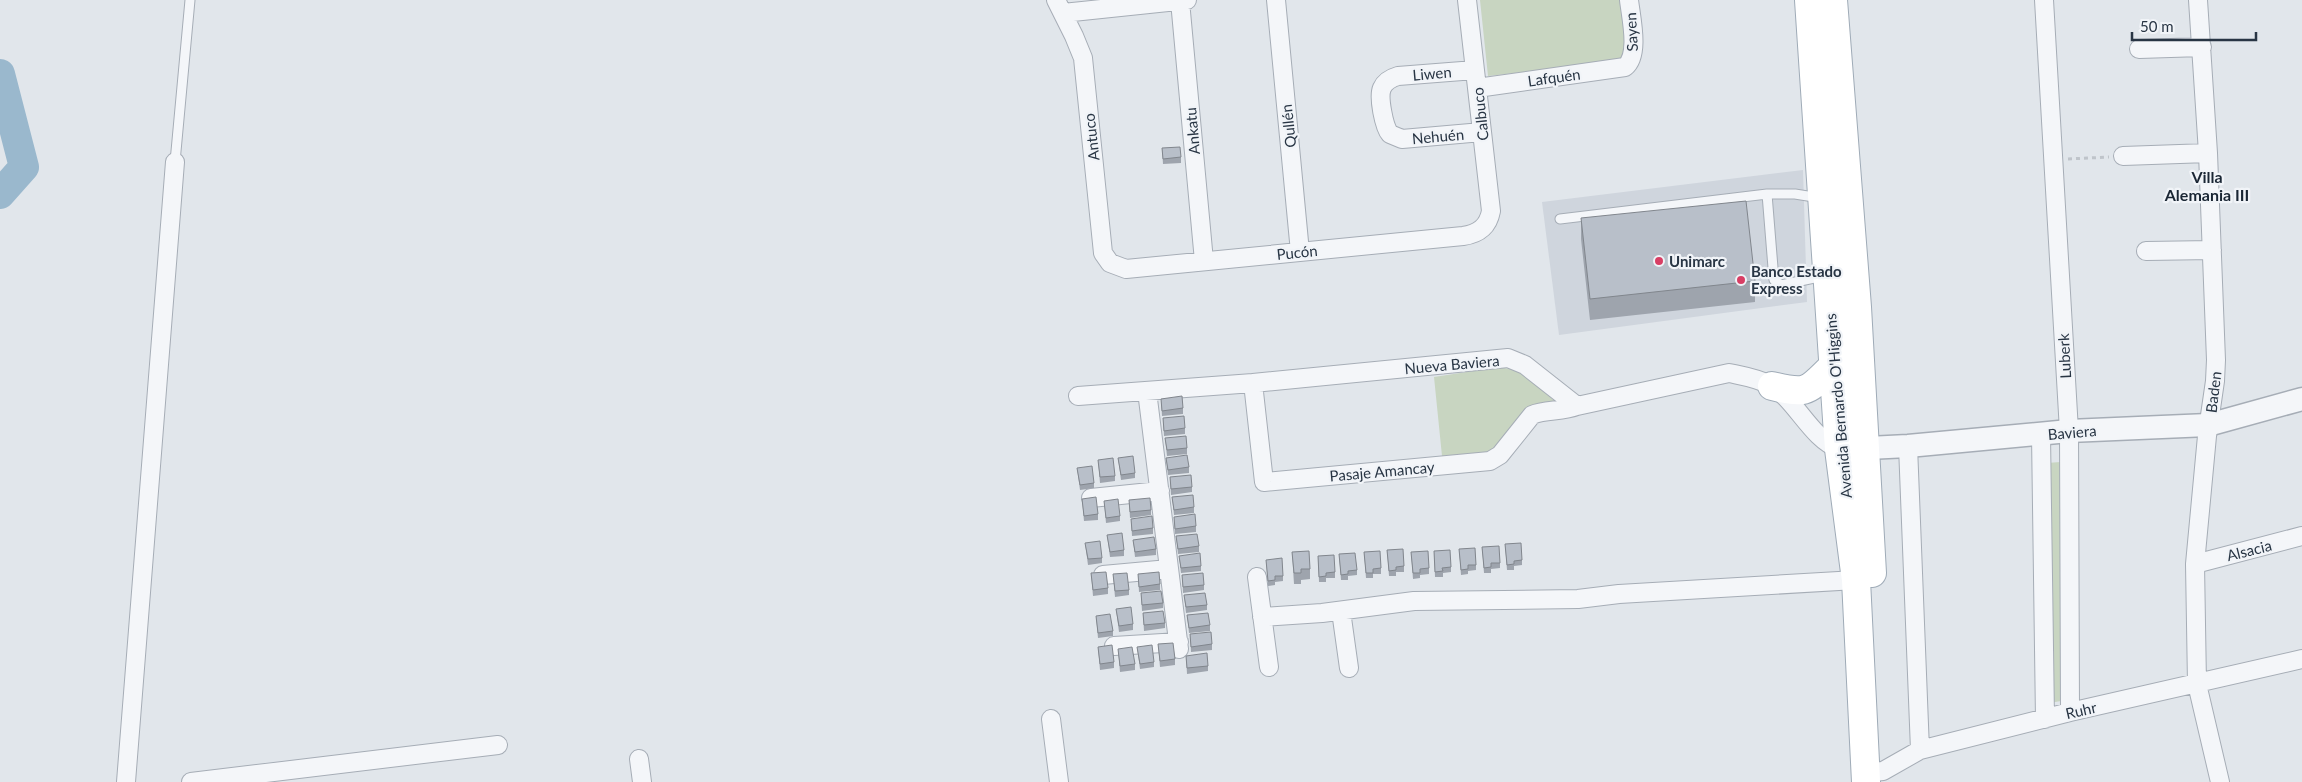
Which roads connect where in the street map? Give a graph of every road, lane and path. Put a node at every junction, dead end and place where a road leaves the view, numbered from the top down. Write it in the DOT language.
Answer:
graph roads {
  1 [pos="190,0"];
  2 [pos="1183,0"];
  3 [pos="1276,0"];
  4 [pos="1467,0"];
  5 [pos="1629,0"];
  6 [pos="1809,0"];
  7 [pos="1833,0"];
  8 [pos="2044,0"];
  9 [pos="2198,0"];
  10 [pos="1060,6"];
  11 [pos="2202,47"];
  12 [pos="2139,49"];
  13 [pos="1630,63"];
  14 [pos="1475,70"];
  15 [pos="1477,88"];
  16 [pos="1482,132"];
  17 [pos="1394,137"];
  18 [pos="2208,153"];
  19 [pos="2123,156"];
  20 [pos="2052,160"];
  21 [pos="175,162"];
  22 [pos="1767,194"];
  23 [pos="1836,198"];
  24 [pos="1560,219"];
  25 [pos="1484,227"];
  26 [pos="2212,250"];
  27 [pos="2146,251"];
  28 [pos="1300,252"];
  29 [pos="1204,262"];
  30 [pos="1110,263"];
  31 [pos="1827,275"];
  32 [pos="1833,366"];
  33 [pos="1254,383"];
  34 [pos="1772,386"];
  35 [pos="1147,391"];
  36 [pos="1078,396"];
  37 [pos="2302,399"];
  38 [pos="1577,406"];
  39 [pos="2208,425"];
  40 [pos="2069,431"];
  41 [pos="2040,435"];
  42 [pos="1908,446"];
  43 [pos="1851,448"];
  44 [pos="1160,491"];
  45 [pos="1091,498"];
  46 [pos="2302,536"];
  47 [pos="2195,564"];
  48 [pos="1169,569"];
  49 [pos="1103,575"];
  50 [pos="1257,577"];
  51 [pos="1856,580"];
  52 [pos="1341,611"];
  53 [pos="1262,617"];
  54 [pos="1114,646"];
  55 [pos="2302,659"];
  56 [pos="1269,667"];
  57 [pos="1349,668"];
  58 [pos="2197,684"];
  59 [pos="2070,712"];
  60 [pos="1051,719"];
  61 [pos="2045,719"];
  62 [pos="498,745"];
  63 [pos="1920,750"];
  64 [pos="640,759"];
  65 [pos="1874,777"];
  66 [pos="126,782"];
  67 [pos="191,782"];
  68 [pos="642,782"];
  69 [pos="1059,782"];
  70 [pos="2220,782"];
  1 -- 21 [label="lane"];
  2 -- 10 [label="street"];
  2 -- 29 [label="street, Ankatu"];
  3 -- 28 [label="street, Qullén"];
  4 -- 14 [label="street, Calbuco"];
  5 -- 13 [label="street, Sayen"];
  6 -- 23 [label="main road, Avenida Bernardo O'Higgins"];
  7 -- 23 [label="main road, Avenida Bernardo O'Higgins"];
  8 -- 20 [label="street, Luberk"];
  9 -- 11 [label="street, Baden"];
  10 -- 30 [label="street, Antuco"];
  11 -- 12 [label="street"];
  11 -- 18 [label="street, Baden"];
  13 -- 15 [label="street, Lafquén"];
  14 -- 15 [label="street, Calbuco"];
  14 -- 17 [label="street, Liwen"];
  15 -- 16 [label="street, Calbuco"];
  16 -- 17 [label="street, Nehuén"];
  16 -- 25 [label="street, Calbuco"];
  18 -- 19 [label="street"];
  18 -- 26 [label="street, Baden"];
  19 -- 20 [label="path"];
  20 -- 40 [label="street, Luberk"];
  21 -- 66 [label="street"];
  22 -- 23 [label="lane"];
  22 -- 24 [label="lane"];
  22 -- 31 [label="lane"];
  23 -- 31 [label="main road, Avenida Bernardo O'Higgins"];
  23 -- 43 [label="main road, Avenida Bernardo O'Higgins"];
  25 -- 28 [label="street, Pucón"];
  26 -- 27 [label="street"];
  26 -- 39 [label="street, Baden"];
  28 -- 29 [label="street, Pucón"];
  29 -- 30 [label="street, Pucón"];
  31 -- 32 [label="main road, Avenida Bernardo O'Higgins"];
  32 -- 34 [label="main road"];
  32 -- 43 [label="main road, Avenida Bernardo O'Higgins"];
  33 -- 35 [label="street, Nueva Baviera"];
  33 -- 38 [label="street, Nueva Baviera"];
  33 -- 38 [label="street, Pasaje Amancay"];
  34 -- 38 [label="street"];
  34 -- 43 [label="street"];
  35 -- 36 [label="street, Nueva Baviera"];
  35 -- 44 [label="street"];
  37 -- 39 [label="street, Baviera"];
  39 -- 40 [label="street, Baviera"];
  39 -- 47 [label="street, Baden"];
  40 -- 41 [label="street, Baviera"];
  40 -- 59 [label="street, Luberk"];
  41 -- 42 [label="street, Baviera"];
  41 -- 61 [label="street"];
  42 -- 43 [label="street, Baviera"];
  42 -- 63 [label="street"];
  43 -- 51 [label="main road, Avenida Bernardo O'Higgins"];
  43 -- 65 [label="main road, Avenida Bernardo O'Higgins"];
  44 -- 45 [label="street"];
  44 -- 48 [label="street"];
  46 -- 47 [label="street, Alsacia"];
  47 -- 58 [label="street, Baden"];
  48 -- 49 [label="street"];
  48 -- 54 [label="street"];
  50 -- 53 [label="street"];
  51 -- 52 [label="street"];
  51 -- 65 [label="main road, Avenida Bernardo O'Higgins"];
  52 -- 53 [label="street"];
  52 -- 57 [label="street"];
  53 -- 56 [label="street"];
  55 -- 58 [label="street, Ruhr"];
  58 -- 59 [label="street, Ruhr"];
  58 -- 70 [label="street, Baden"];
  59 -- 61 [label="street, Ruhr"];
  60 -- 69 [label="street"];
  61 -- 63 [label="street, Ruhr"];
  62 -- 67 [label="street"];
  63 -- 65 [label="street, Ruhr"];
  64 -- 68 [label="street"];
}
